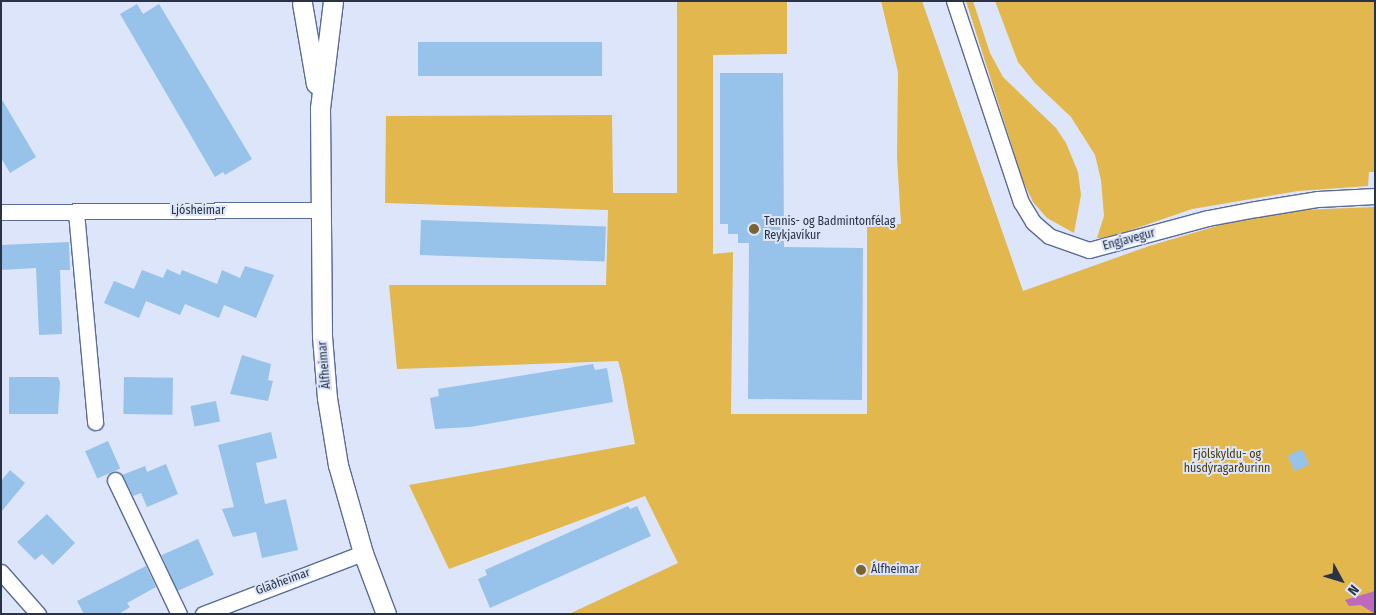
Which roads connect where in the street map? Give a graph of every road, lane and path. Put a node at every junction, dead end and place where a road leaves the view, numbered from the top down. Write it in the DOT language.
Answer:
graph roads {
  1 [pos="326,1"];
  2 [pos="333,1"];
  3 [pos="954,1"];
  4 [pos="301,2"];
  5 [pos="320,108"];
  6 [pos="1375,196"];
  7 [pos="321,210"];
  8 [pos="1,212"];
  9 [pos="76,212"];
  10 [pos="95,422"];
  11 [pos="116,480"];
  12 [pos="363,553"];
  13 [pos="1,572"];
  14 [pos="38,614"];
  15 [pos="179,614"];
  16 [pos="204,614"];
  17 [pos="386,614"];
  1 -- 4 [label="street"];
  2 -- 5 [label="street, Álfheimar"];
  3 -- 6 [label="street, Engjavegur"];
  4 -- 5 [label="street, Álfheimar"];
  5 -- 7 [label="street, Álfheimar"];
  7 -- 9 [label="street, Ljósheimar"];
  7 -- 12 [label="street, Álfheimar"];
  8 -- 9 [label="street, Ljósheimar"];
  9 -- 10 [label="street"];
  11 -- 15 [label="street"];
  12 -- 16 [label="street, Glaðheimar"];
  12 -- 17 [label="street, Álfheimar"];
  13 -- 14 [label="street"];
}
